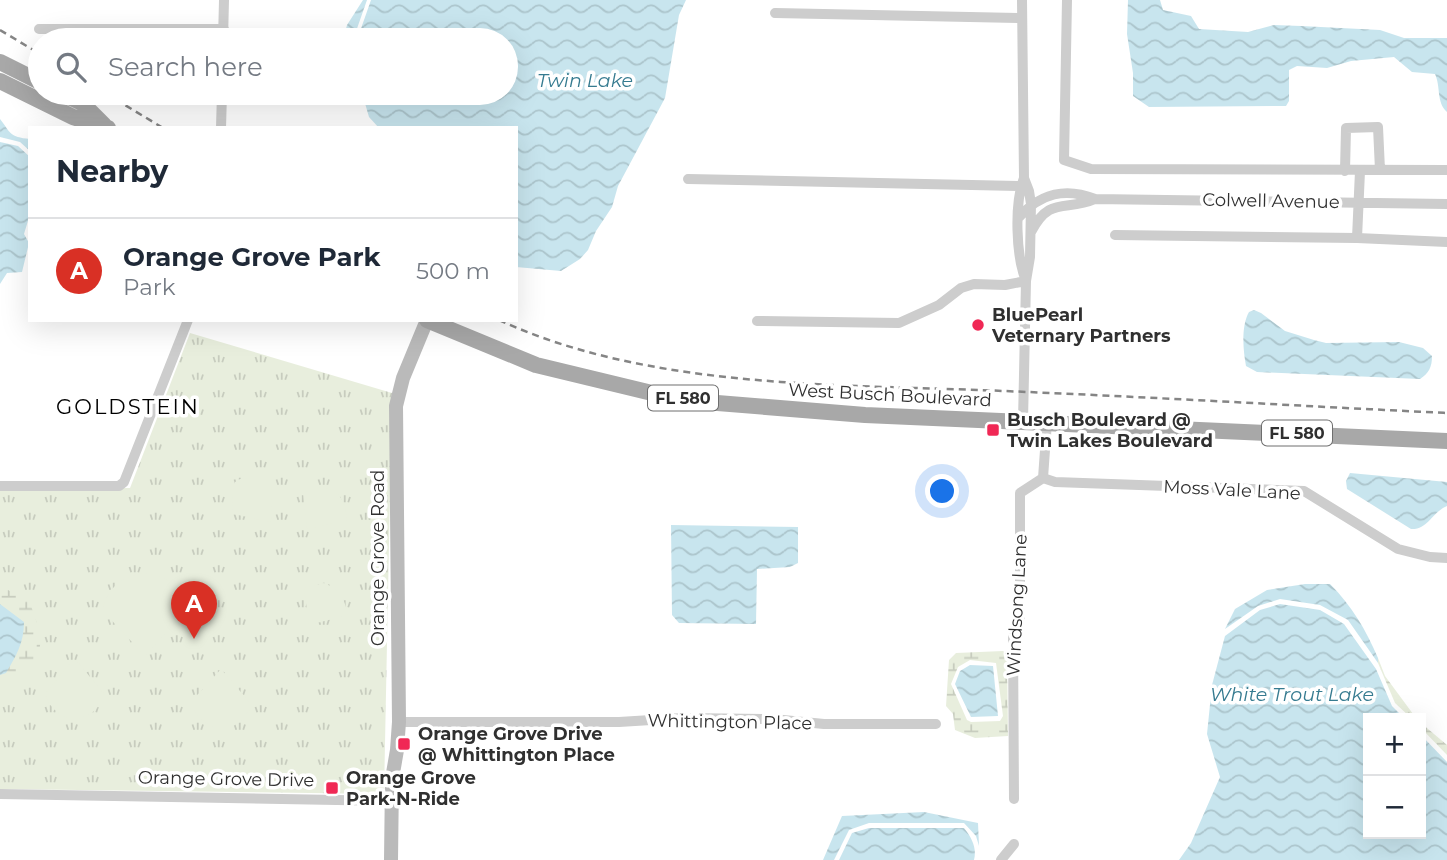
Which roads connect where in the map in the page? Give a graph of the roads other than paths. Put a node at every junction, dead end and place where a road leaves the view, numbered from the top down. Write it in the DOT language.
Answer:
graph roads {
  1 [pos="224,0"];
  2 [pos="1022,0"];
  3 [pos="1067,0"];
  4 [pos="775,13"];
  5 [pos="1022,18"];
  6 [pos="224,28"];
  7 [pos="0,62"];
  8 [pos="28,76"];
  9 [pos="0,81"];
  10 [pos="28,95"];
  11 [pos="49,105"];
  12 [pos="84,105"];
  13 [pos="222,105"];
  14 [pos="104,126"];
  15 [pos="106,126"];
  16 [pos="221,126"];
  17 [pos="1380,170"];
  18 [pos="1447,170"];
  19 [pos="1345,171"];
  20 [pos="1360,171"];
  21 [pos="688,179"];
  22 [pos="1022,182"];
  23 [pos="1095,199"];
  24 [pos="1358,202"];
  25 [pos="1031,204"];
  26 [pos="1447,204"];
  27 [pos="1019,217"];
  28 [pos="1030,233"];
  29 [pos="1115,235"];
  30 [pos="1357,238"];
  31 [pos="1447,242"];
  32 [pos="1026,281"];
  33 [pos="757,321"];
  34 [pos="187,322"];
  35 [pos="426,322"];
  36 [pos="432,322"];
  37 [pos="1023,421"];
  38 [pos="1047,422"];
  39 [pos="1447,441"];
  40 [pos="1043,478"];
  41 [pos="0,486"];
  42 [pos="1447,558"];
  43 [pos="399,722"];
  44 [pos="936,724"];
  45 [pos="0,794"];
  46 [pos="1014,799"];
  47 [pos="392,801"];
  48 [pos="1014,844"];
  49 [pos="391,860"];
  50 [pos="1002,860"];
  1 -- 6 [label="street"];
  2 -- 5 [label="street"];
  3 -- 19 [label="street"];
  4 -- 5 [label="street"];
  5 -- 22 [label="street"];
  7 -- 8 [label="main road"];
  9 -- 10 [label="main road"];
  11 -- 14 [label="main road"];
  12 -- 15 [label="main road"];
  13 -- 16 [label="street"];
  17 -- 18 [label="street"];
  17 -- 19 [label="street"];
  17 -- 20 [label="street"];
  19 -- 20 [label="street"];
  20 -- 24 [label="street"];
  21 -- 22 [label="street"];
  22 -- 25 [label="street"];
  22 -- 27 [label="street"];
  23 -- 24 [label="street, Colwell Avenue"];
  23 -- 25 [label="street, Colwell Avenue"];
  23 -- 28 [label="street, Colwell Avenue"];
  24 -- 26 [label="street, Colwell Avenue"];
  24 -- 30 [label="street"];
  25 -- 27 [label="street"];
  25 -- 28 [label="street"];
  27 -- 32 [label="street"];
  28 -- 32 [label="street"];
  29 -- 30 [label="street"];
  30 -- 31 [label="street"];
  32 -- 33 [label="street"];
  32 -- 37 [label="street"];
  34 -- 41 [label="street"];
  35 -- 43 [label="street, Orange Grove Road"];
  36 -- 37 [label="main road, West Busch Boulevard / FL 580"];
  37 -- 38 [label="main road, West Busch Boulevard / FL 580"];
  38 -- 39 [label="main road, West Busch Boulevard / FL 580"];
  38 -- 40 [label="street"];
  40 -- 42 [label="street, Moss Vale Lane"];
  40 -- 46 [label="street, Windsong Lane"];
  43 -- 44 [label="street, Whittington Place"];
  43 -- 47 [label="street, Orange Grove Road"];
  45 -- 47 [label="street, Orange Grove Drive"];
  47 -- 49 [label="street"];
  48 -- 50 [label="street"];
}
